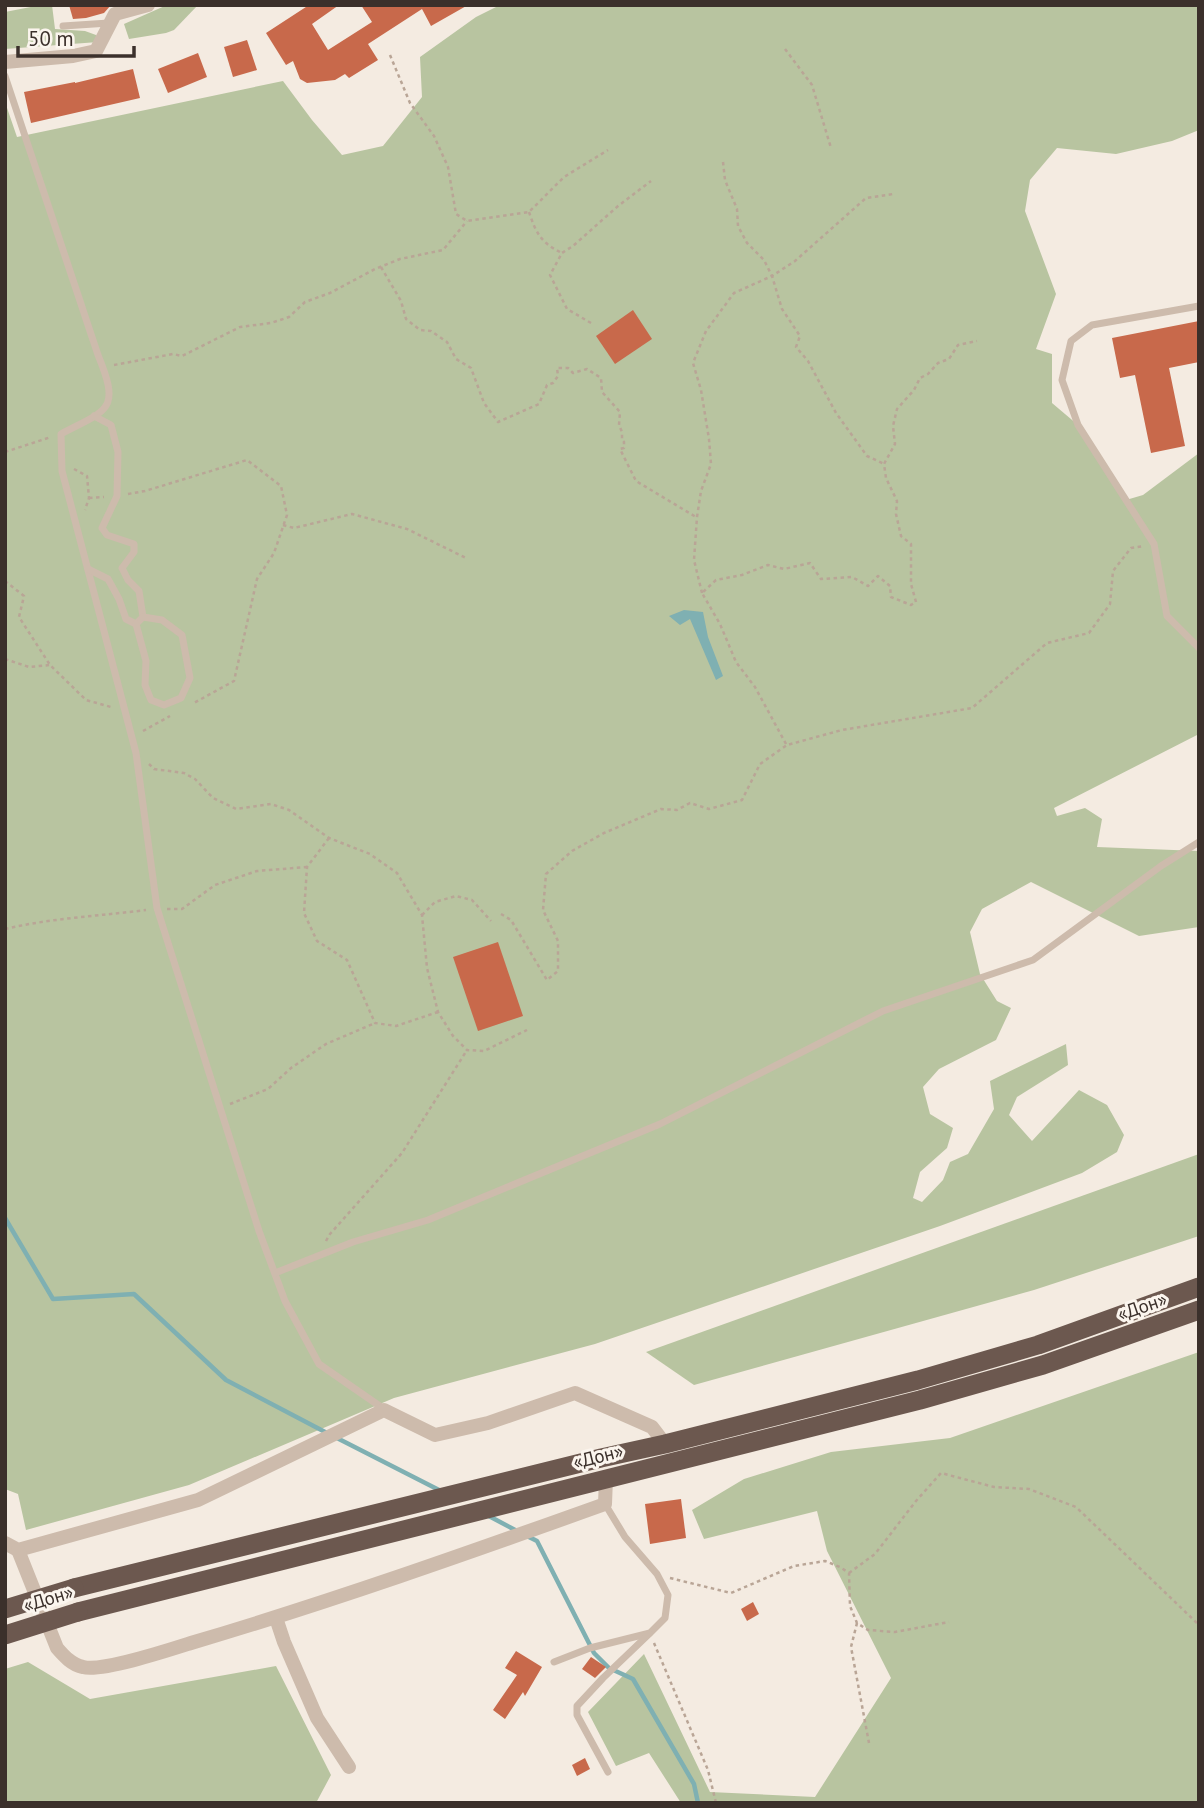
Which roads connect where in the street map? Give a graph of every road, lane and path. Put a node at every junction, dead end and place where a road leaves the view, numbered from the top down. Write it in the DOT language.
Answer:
graph roads {
  1 [pos="148,5"];
  2 [pos="122,8"];
  3 [pos="110,23"];
  4 [pos="63,26"];
  5 [pos="785,49"];
  6 [pos="390,55"];
  7 [pos="5,62"];
  8 [pos="5,76"];
  9 [pos="831,148"];
  10 [pos="608,150"];
  11 [pos="723,162"];
  12 [pos="651,181"];
  13 [pos="893,194"];
  14 [pos="529,212"];
  15 [pos="467,221"];
  16 [pos="562,253"];
  17 [pos="381,267"];
  18 [pos="772,276"];
  19 [pos="1199,306"];
  20 [pos="591,323"];
  21 [pos="977,341"];
  22 [pos="107,377"];
  23 [pos="94,416"];
  24 [pos="61,434"];
  25 [pos="5,452"];
  26 [pos="62,461"];
  27 [pos="884,464"];
  28 [pos="117,496"];
  29 [pos="89,498"];
  30 [pos="697,517"];
  31 [pos="284,524"];
  32 [pos="77,529"];
  33 [pos="1154,544"];
  34 [pos="466,558"];
  35 [pos="88,569"];
  36 [pos="5,581"];
  37 [pos="702,593"];
  38 [pos="143,617"];
  39 [pos="136,624"];
  40 [pos="1199,649"];
  41 [pos="5,659"];
  42 [pos="50,665"];
  43 [pos="189,706"];
  44 [pos="124,710"];
  45 [pos="177,712"];
  46 [pos="131,737"];
  47 [pos="787,745"];
  48 [pos="136,753"];
  49 [pos="329,838"];
  50 [pos="1199,842"];
  51 [pos="307,867"];
  52 [pos="157,908"];
  53 [pos="501,914"];
  54 [pos="422,915"];
  55 [pos="491,921"];
  56 [pos="5,929"];
  57 [pos="438,1012"];
  58 [pos="376,1023"];
  59 [pos="527,1030"];
  60 [pos="467,1050"];
  61 [pos="220,1107"];
  62 [pos="317,1257"];
  63 [pos="275,1273"];
  64 [pos="1199,1287"];
  65 [pos="1199,1310"];
  66 [pos="384,1410"];
  67 [pos="665,1444"];
  68 [pos="606,1478"];
  69 [pos="605,1504"];
  70 [pos="12,1547"];
  71 [pos="849,1573"];
  72 [pos="657,1574"];
  73 [pos="5,1609"];
  74 [pos="276,1618"];
  75 [pos="949,1622"];
  76 [pos="857,1623"];
  77 [pos="1199,1625"];
  78 [pos="650,1633"];
  79 [pos="5,1635"];
  80 [pos="554,1662"];
  81 [pos="869,1743"];
  82 [pos="349,1767"];
  83 [pos="608,1772"];
  84 [pos="716,1803"];
  1 -- 2 [label="street"];
  2 -- 3 [label="street"];
  3 -- 4 [label="lane"];
  3 -- 7 [label="street"];
  5 -- 9 [label="path"];
  6 -- 15 [label="path"];
  8 -- 22 [label="lane"];
  10 -- 14 [label="path"];
  11 -- 18 [label="path"];
  12 -- 16 [label="path"];
  13 -- 18 [label="path"];
  14 -- 15 [label="path"];
  14 -- 16 [label="path"];
  15 -- 17 [label="path"];
  16 -- 20 [label="path"];
  17 -- 22 [label="path"];
  17 -- 30 [label="path"];
  18 -- 27 [label="path"];
  18 -- 30 [label="path"];
  19 -- 33 [label="lane"];
  21 -- 27 [label="path"];
  22 -- 23 [label="lane"];
  23 -- 24 [label="lane"];
  23 -- 28 [label="lane"];
  24 -- 25 [label="path"];
  24 -- 26 [label="lane"];
  26 -- 29 [label="path"];
  26 -- 32 [label="lane"];
  27 -- 37 [label="path"];
  28 -- 29 [label="path"];
  28 -- 31 [label="path"];
  28 -- 38 [label="lane"];
  29 -- 32 [label="path"];
  30 -- 37 [label="path"];
  31 -- 34 [label="path"];
  31 -- 43 [label="path"];
  32 -- 35 [label="lane"];
  33 -- 40 [label="lane"];
  33 -- 47 [label="path"];
  35 -- 39 [label="lane"];
  35 -- 44 [label="lane"];
  36 -- 42 [label="path"];
  37 -- 47 [label="path"];
  38 -- 39 [label="lane"];
  38 -- 39 [label="lane"];
  41 -- 42 [label="path"];
  42 -- 44 [label="path"];
  44 -- 46 [label="lane"];
  45 -- 46 [label="path"];
  46 -- 48 [label="lane"];
  47 -- 53 [label="path"];
  48 -- 49 [label="path"];
  48 -- 52 [label="lane"];
  49 -- 51 [label="path"];
  49 -- 54 [label="path"];
  50 -- 62 [label="lane"];
  51 -- 52 [label="path"];
  51 -- 58 [label="path"];
  52 -- 56 [label="path"];
  52 -- 61 [label="lane"];
  54 -- 55 [label="path"];
  54 -- 57 [label="path"];
  57 -- 58 [label="path"];
  57 -- 60 [label="path"];
  58 -- 61 [label="path"];
  59 -- 60 [label="path"];
  60 -- 62 [label="path"];
  61 -- 63 [label="lane"];
  62 -- 63 [label="lane"];
  63 -- 66 [label="lane"];
  64 -- 67 [label="highway, «Дон»"];
  65 -- 68 [label="highway, «Дон»"];
  66 -- 67 [label="street"];
  66 -- 70 [label="street"];
  67 -- 73 [label="highway, «Дон», bridge"];
  68 -- 69 [label="street"];
  68 -- 79 [label="highway, «Дон», bridge"];
  69 -- 72 [label="lane"];
  69 -- 74 [label="street"];
  70 -- 74 [label="street"];
  71 -- 72 [label="path"];
  71 -- 76 [label="path"];
  71 -- 77 [label="path"];
  72 -- 78 [label="lane"];
  74 -- 82 [label="street"];
  75 -- 76 [label="path"];
  76 -- 81 [label="path"];
  78 -- 80 [label="lane"];
  78 -- 83 [label="lane"];
  78 -- 84 [label="path"];
}
